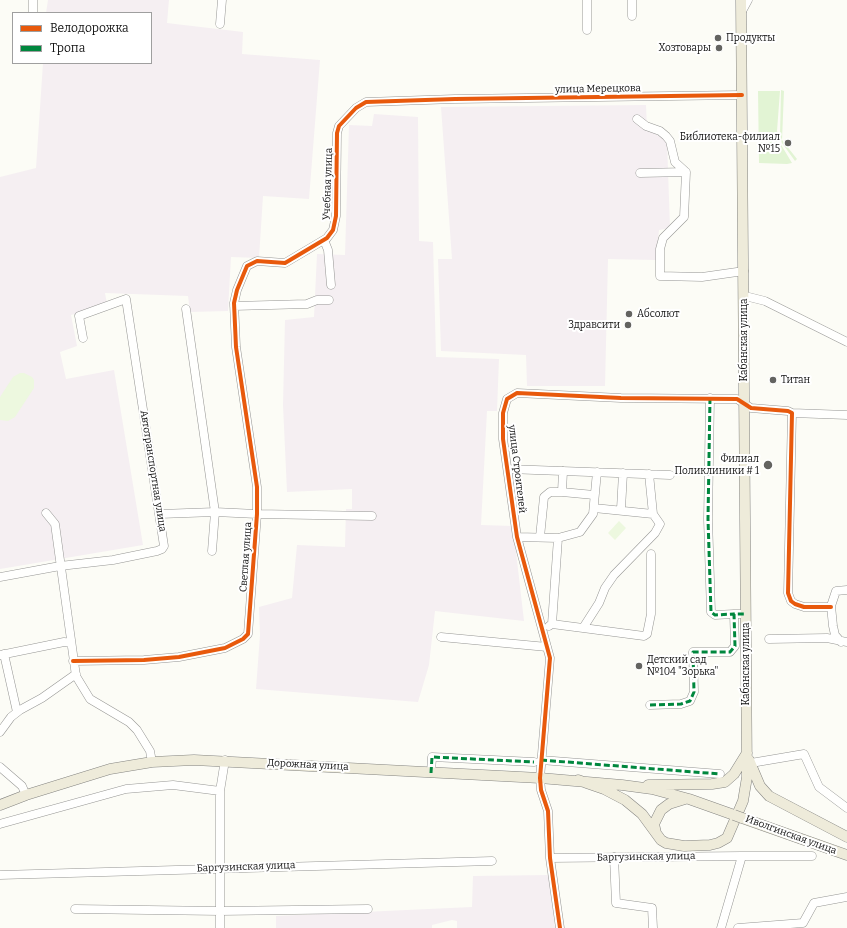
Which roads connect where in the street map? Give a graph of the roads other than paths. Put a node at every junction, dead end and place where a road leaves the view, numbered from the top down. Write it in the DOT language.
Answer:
graph roads {
  1 [pos="33,0"];
  2 [pos="222,0"];
  3 [pos="586,0"];
  4 [pos="632,0"];
  5 [pos="741,0"];
  6 [pos="748,0"];
  7 [pos="742,11"];
  8 [pos="33,12"];
  9 [pos="632,16"];
  10 [pos="220,24"];
  11 [pos="587,30"];
  12 [pos="742,95"];
  13 [pos="455,99"];
  14 [pos="637,119"];
  15 [pos="686,172"];
  16 [pos="640,173"];
  17 [pos="324,240"];
  18 [pos="744,271"];
  19 [pos="331,285"];
  20 [pos="745,296"];
  21 [pos="329,300"];
  22 [pos="234,304"];
  23 [pos="186,309"];
  24 [pos="83,338"];
  25 [pos="847,342"];
  26 [pos="710,398"];
  27 [pos="744,404"];
  28 [pos="792,413"];
  29 [pos="847,415"];
  30 [pos="508,468"];
  31 [pos="563,471"];
  32 [pos="597,472"];
  33 [pos="623,473"];
  34 [pos="649,474"];
  35 [pos="670,474"];
  36 [pos="562,492"];
  37 [pos="594,495"];
  38 [pos="594,508"];
  39 [pos="621,509"];
  40 [pos="215,512"];
  41 [pos="46,513"];
  42 [pos="160,514"];
  43 [pos="257,514"];
  44 [pos="654,514"];
  45 [pos="372,516"];
  46 [pos="517,537"];
  47 [pos="540,537"];
  48 [pos="558,538"];
  49 [pos="212,551"];
  50 [pos="651,554"];
  51 [pos="60,566"];
  52 [pos="0,577"];
  53 [pos="847,590"];
  54 [pos="831,607"];
  55 [pos="734,614"];
  56 [pos="746,614"];
  57 [pos="552,624"];
  58 [pos="583,628"];
  59 [pos="542,630"];
  60 [pos="441,636"];
  61 [pos="769,639"];
  62 [pos="844,642"];
  63 [pos="70,643"];
  64 [pos="547,647"];
  65 [pos="2,654"];
  66 [pos="73,661"];
  67 [pos="76,674"];
  68 [pos="650,705"];
  69 [pos="17,712"];
  70 [pos="0,732"];
  71 [pos="747,753"];
  72 [pos="225,760"];
  73 [pos="537,761"];
  74 [pos="152,762"];
  75 [pos="750,763"];
  76 [pos="0,767"];
  77 [pos="431,773"];
  78 [pos="720,774"];
  79 [pos="540,778"];
  80 [pos="578,780"];
  81 [pos="648,784"];
  82 [pos="622,785"];
  83 [pos="220,791"];
  84 [pos="26,795"];
  85 [pos="689,799"];
  86 [pos="0,805"];
  87 [pos="847,808"];
  88 [pos="739,814"];
  89 [pos="0,824"];
  90 [pos="656,834"];
  91 [pos="847,837"];
  92 [pos="847,850"];
  93 [pos="742,856"];
  94 [pos="812,856"];
  95 [pos="847,856"];
  96 [pos="614,857"];
  97 [pos="550,858"];
  98 [pos="492,861"];
  99 [pos="219,868"];
  100 [pos="0,875"];
  101 [pos="847,897"];
  102 [pos="75,909"];
  103 [pos="368,909"];
  104 [pos="220,911"];
  105 [pos="795,926"];
  106 [pos="220,928"];
  107 [pos="560,928"];
  108 [pos="653,928"];
  109 [pos="721,928"];
  110 [pos="738,928"];
  1 -- 8 [label="street"];
  2 -- 10 [label="street"];
  3 -- 11 [label="street"];
  4 -- 9 [label="street"];
  5 -- 7 [label="main road, Кабанская улица"];
  6 -- 7 [label="street"];
  7 -- 12 [label="main road, Кабанская улица"];
  12 -- 13 [label="street, улица Мерецкова"];
  12 -- 18 [label="main road, Кабанская улица"];
  13 -- 17 [label="street, Учебная улица"];
  14 -- 15 [label="street"];
  15 -- 16 [label="street"];
  15 -- 18 [label="street"];
  17 -- 19 [label="street"];
  17 -- 22 [label="street, Учебная улица"];
  18 -- 20 [label="main road, Кабанская улица"];
  20 -- 25 [label="street"];
  20 -- 27 [label="main road, Кабанская улица"];
  21 -- 22 [label="street"];
  22 -- 43 [label="street, Светлая улица"];
  23 -- 40 [label="street"];
  24 -- 42 [label="street, Автотранспортная улица"];
  26 -- 27 [label="street, улица Строителей"];
  26 -- 30 [label="street, улица Строителей"];
  26 -- 55 [label="street"];
  27 -- 28 [label="street, улица Строителей"];
  27 -- 56 [label="main road, Кабанская улица"];
  28 -- 29 [label="street, улица Строителей"];
  28 -- 54 [label="street"];
  30 -- 31 [label="street"];
  30 -- 46 [label="street, улица Строителей"];
  31 -- 32 [label="street"];
  31 -- 36 [label="street"];
  32 -- 33 [label="street"];
  32 -- 37 [label="street"];
  33 -- 34 [label="street"];
  33 -- 39 [label="street"];
  34 -- 35 [label="street"];
  34 -- 44 [label="street"];
  36 -- 37 [label="street"];
  36 -- 47 [label="street"];
  37 -- 38 [label="street"];
  38 -- 39 [label="street"];
  38 -- 48 [label="street"];
  39 -- 44 [label="street"];
  40 -- 42 [label="street"];
  40 -- 43 [label="street"];
  40 -- 49 [label="street"];
  41 -- 51 [label="street"];
  42 -- 51 [label="street, Автотранспортная улица"];
  43 -- 45 [label="street"];
  43 -- 66 [label="street, Светлая улица"];
  44 -- 58 [label="street"];
  46 -- 47 [label="street"];
  46 -- 59 [label="street, улица Строителей"];
  47 -- 48 [label="street"];
  48 -- 57 [label="street"];
  50 -- 58 [label="street"];
  51 -- 52 [label="street, Автотранспортная улица"];
  51 -- 63 [label="street"];
  53 -- 54 [label="street"];
  54 -- 62 [label="street"];
  55 -- 56 [label="street"];
  55 -- 68 [label="street"];
  56 -- 71 [label="main road, Кабанская улица"];
  57 -- 58 [label="street"];
  57 -- 59 [label="street"];
  59 -- 64 [label="street, улица Строителей"];
  60 -- 64 [label="street"];
  61 -- 62 [label="street"];
  63 -- 65 [label="street"];
  63 -- 66 [label="street"];
  64 -- 73 [label="street, улица Строителей"];
  65 -- 69 [label="street"];
  66 -- 67 [label="street"];
  67 -- 69 [label="street"];
  67 -- 74 [label="street"];
  69 -- 70 [label="street"];
  71 -- 75 [label="main road, Кабанская улица"];
  71 -- 81 [label="main road"];
  71 -- 90 [label="main road, Кабанская улица"];
  72 -- 74 [label="main road, Дорожная улица"];
  72 -- 77 [label="main road, Дорожная улица"];
  72 -- 83 [label="street"];
  73 -- 77 [label="street"];
  73 -- 78 [label="street"];
  73 -- 79 [label="street, улица Строителей"];
  74 -- 84 [label="main road, Дорожная улица"];
  75 -- 87 [label="street"];
  75 -- 91 [label="main road, Кабанская улица"];
  76 -- 84 [label="street"];
  77 -- 79 [label="main road, Дорожная улица"];
  79 -- 80 [label="main road, Дорожная улица"];
  79 -- 97 [label="street, улица Строителей"];
  80 -- 82 [label="main road, Дорожная улица"];
  80 -- 90 [label="main road"];
  81 -- 82 [label="main road, Дорожная улица"];
  81 -- 88 [label="main road, Дорожная улица"];
  82 -- 85 [label="main road, Дорожная улица"];
  83 -- 89 [label="street"];
  83 -- 99 [label="street"];
  84 -- 86 [label="main road, Дорожная улица"];
  85 -- 88 [label="main road, Дорожная улица"];
  85 -- 90 [label="main road"];
  88 -- 92 [label="main road, Иволгинская улица"];
  88 -- 95 [label="main road, Иволгинская улица"];
  93 -- 94 [label="street, Баргузинская улица"];
  93 -- 96 [label="street, Баргузинская улица"];
  93 -- 109 [label="street"];
  96 -- 97 [label="street, Баргузинская улица"];
  96 -- 108 [label="street"];
  97 -- 107 [label="street, улица Строителей"];
  98 -- 99 [label="street, Баргузинская улица"];
  99 -- 100 [label="street, Баргузинская улица"];
  99 -- 104 [label="street"];
  101 -- 105 [label="street"];
  102 -- 104 [label="street"];
  103 -- 104 [label="street"];
  104 -- 106 [label="street"];
  105 -- 110 [label="street"];
}
